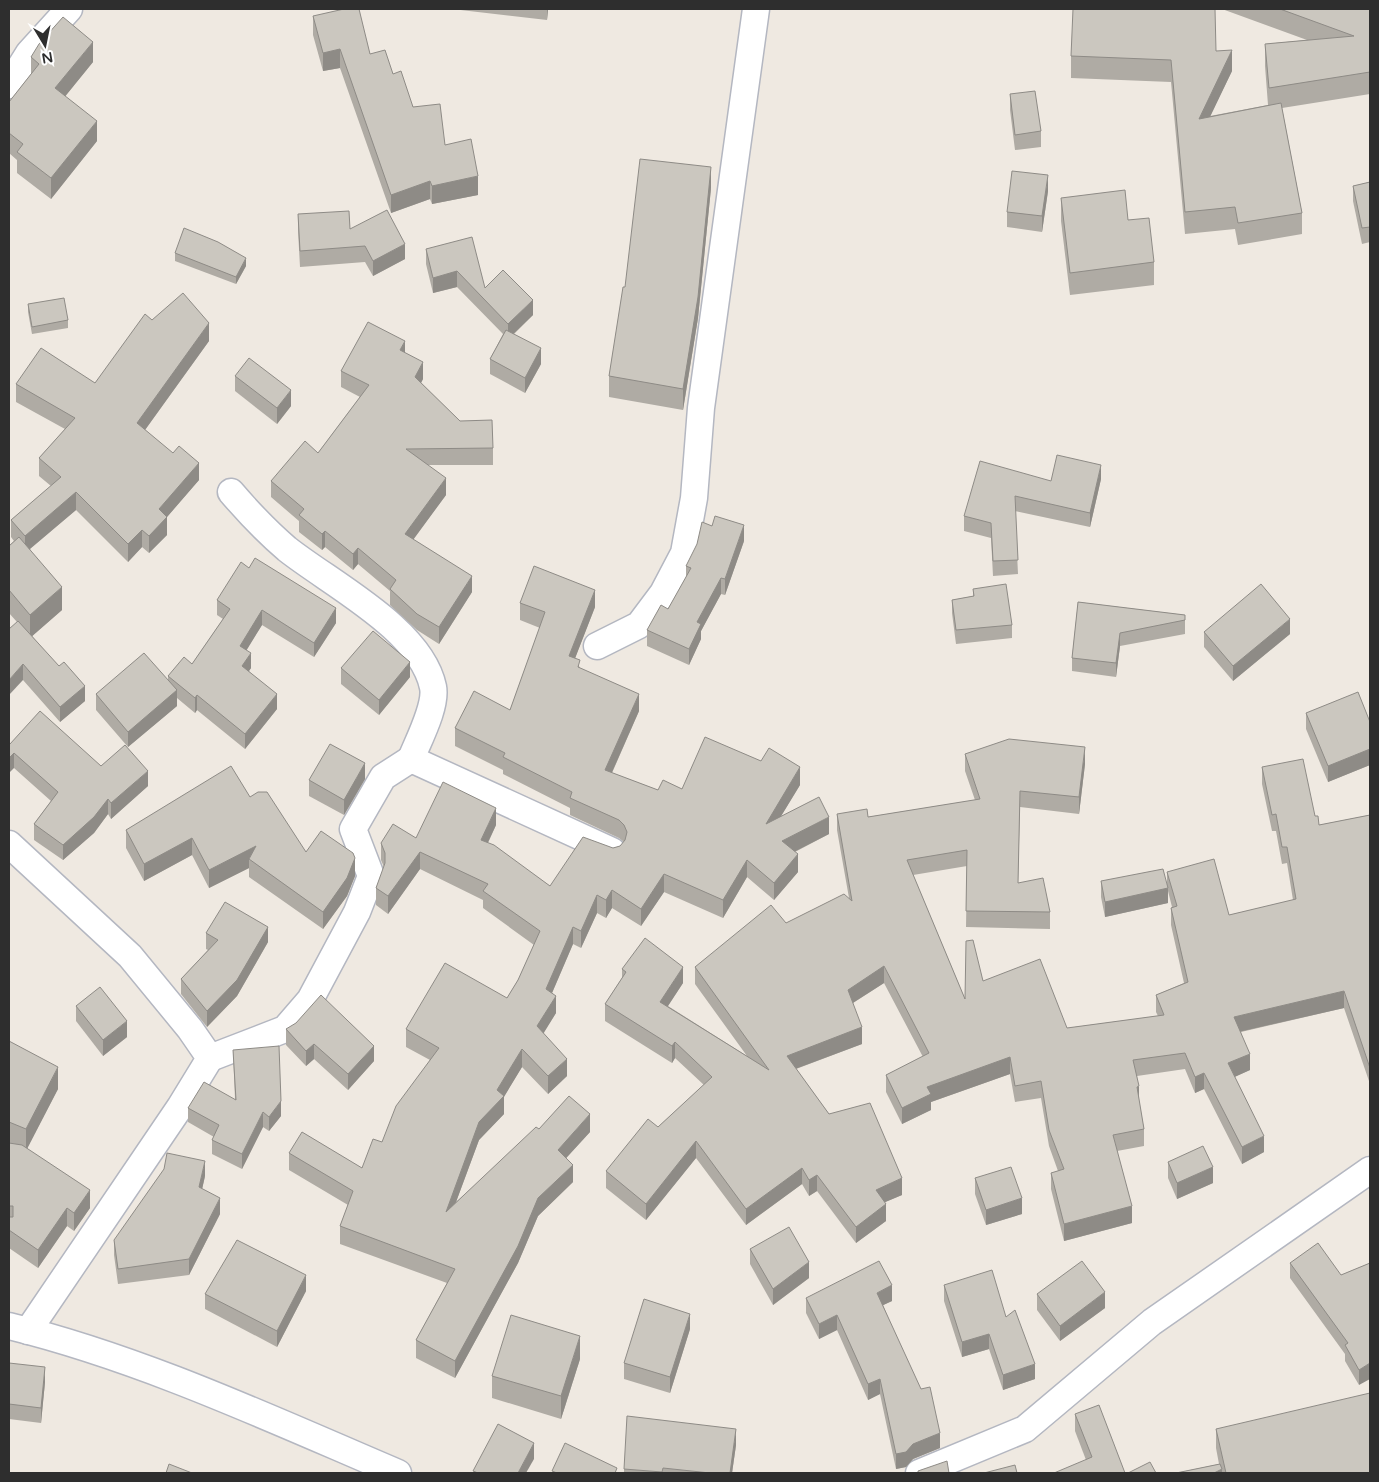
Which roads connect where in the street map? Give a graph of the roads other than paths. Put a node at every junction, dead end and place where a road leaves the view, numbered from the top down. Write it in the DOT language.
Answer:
graph roads {
  1 [pos="68,9"];
  2 [pos="756,9"];
  3 [pos="9,85"];
  4 [pos="232,492"];
  5 [pos="597,646"];
  6 [pos="411,759"];
  7 [pos="9,844"];
  8 [pos="612,851"];
  9 [pos="210,1058"];
  10 [pos="1370,1170"];
  11 [pos="18,1328"];
  12 [pos="398,1473"];
  13 [pos="919,1473"];
  1 -- 3 [label="street"];
  2 -- 5 [label="street"];
  4 -- 6 [label="street"];
  6 -- 8 [label="street"];
  6 -- 9 [label="street"];
  7 -- 9 [label="street"];
  9 -- 11 [label="street"];
  10 -- 13 [label="street"];
  11 -- 12 [label="street"];
}
